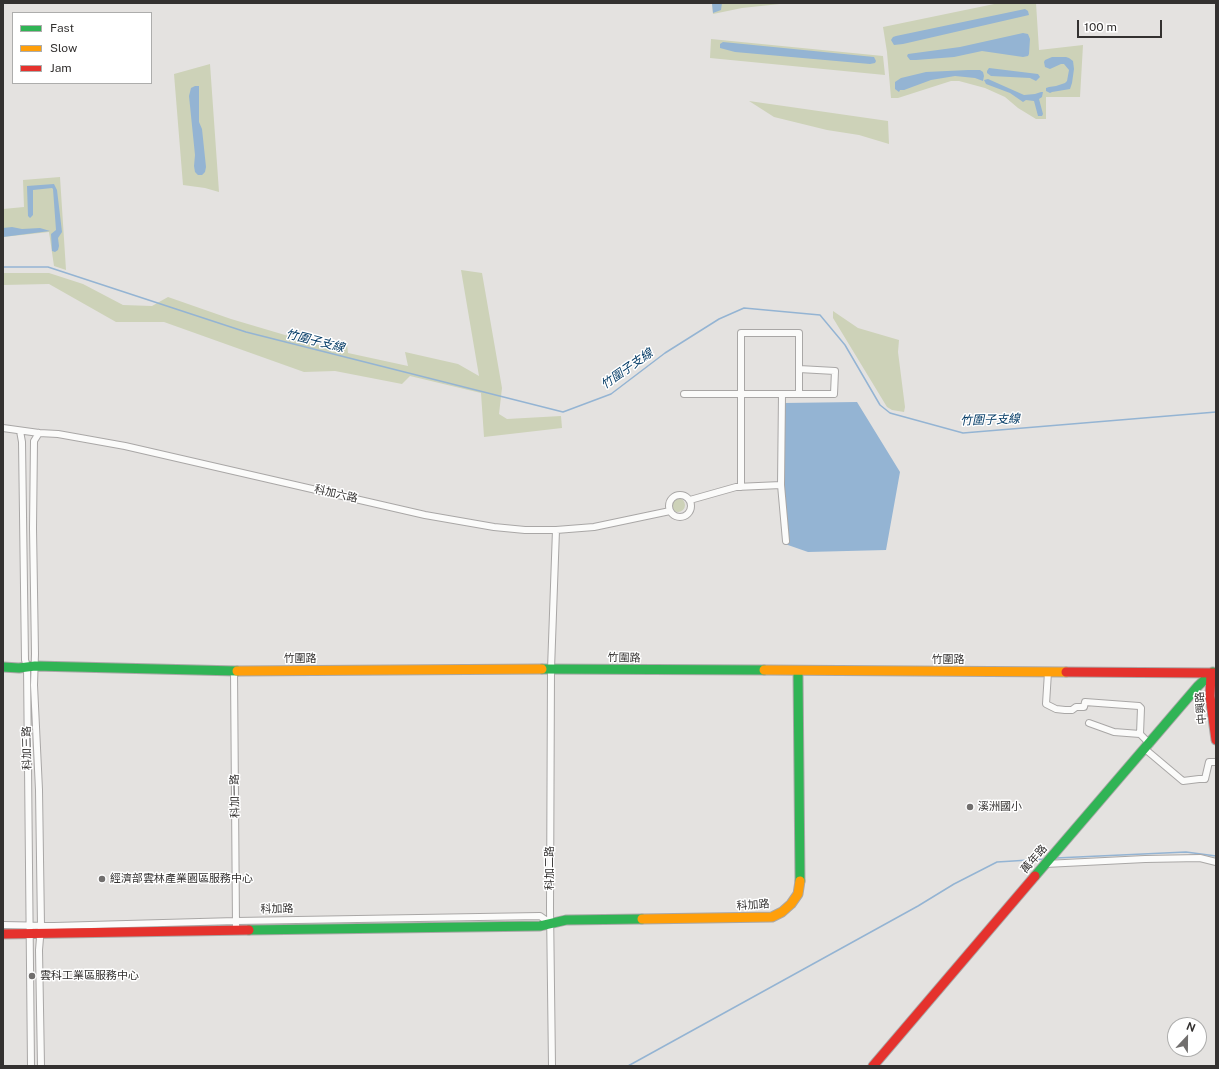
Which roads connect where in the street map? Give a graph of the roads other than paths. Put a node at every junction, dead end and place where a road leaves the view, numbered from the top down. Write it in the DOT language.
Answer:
graph roads {
  1 [pos="799,368"];
  2 [pos="684,394"];
  3 [pos="741,394"];
  4 [pos="782,394"];
  5 [pos="798,394"];
  6 [pos="3,428"];
  7 [pos="20,431"];
  8 [pos="39,433"];
  9 [pos="782,485"];
  10 [pos="741,487"];
  11 [pos="690,500"];
  12 [pos="670,511"];
  13 [pos="556,530"];
  14 [pos="786,541"];
  15 [pos="31,666"];
  16 [pos="3,667"];
  17 [pos="551,669"];
  18 [pos="234,671"];
  19 [pos="798,672"];
  20 [pos="1048,672"];
  21 [pos="1214,672"];
  22 [pos="1090,723"];
  23 [pos="1140,734"];
  24 [pos="1216,740"];
  25 [pos="1148,747"];
  26 [pos="1216,762"];
  27 [pos="1048,861"];
  28 [pos="1216,862"];
  29 [pos="236,921"];
  30 [pos="550,923"];
  31 [pos="3,925"];
  32 [pos="29,930"];
  33 [pos="40,930"];
  34 [pos="236,931"];
  35 [pos="3,934"];
  36 [pos="31,1066"];
  37 [pos="41,1066"];
  38 [pos="552,1066"];
  39 [pos="872,1066"];
  1 -- 3 [label="street"];
  1 -- 5 [label="street"];
  1 -- 5 [label="street"];
  2 -- 3 [label="street"];
  3 -- 4 [label="street"];
  3 -- 10 [label="street"];
  4 -- 5 [label="street"];
  4 -- 9 [label="street"];
  6 -- 7 [label="street, 科加六路"];
  7 -- 8 [label="street, 科加六路"];
  7 -- 15 [label="street, 科加三路"];
  8 -- 13 [label="street, 科加六路"];
  8 -- 15 [label="street, 科加三路"];
  9 -- 10 [label="street"];
  9 -- 14 [label="street"];
  10 -- 11 [label="street"];
  11 -- 12 [label="street"];
  11 -- 12 [label="street"];
  12 -- 13 [label="street, 科加六路"];
  13 -- 17 [label="street, 科加二路"];
  15 -- 16 [label="street, 竹圍路"];
  15 -- 18 [label="street, 竹圍路"];
  15 -- 32 [label="street, 科加三路"];
  15 -- 33 [label="street, 科加三路"];
  17 -- 18 [label="street, 竹圍路"];
  17 -- 19 [label="street, 竹圍路"];
  17 -- 30 [label="street, 科加二路"];
  18 -- 29 [label="street, 科加一路"];
  19 -- 20 [label="street, 竹圍路"];
  19 -- 30 [label="street, 科加路"];
  20 -- 21 [label="street, 竹圍路"];
  20 -- 23 [label="street"];
  21 -- 24 [label="street, 中興路"];
  21 -- 25 [label="street, 萬年路"];
  22 -- 23 [label="street"];
  23 -- 25 [label="street"];
  25 -- 26 [label="street"];
  25 -- 27 [label="street, 萬年路"];
  27 -- 28 [label="street"];
  27 -- 39 [label="street, 萬年路"];
  29 -- 30 [label="street, 科加路"];
  29 -- 33 [label="street, 科加路"];
  29 -- 34 [label="street, 科加一路"];
  30 -- 34 [label="street, 科加路"];
  30 -- 38 [label="street, 科加二路"];
  31 -- 32 [label="street, 科加路"];
  32 -- 33 [label="street, 科加路"];
  32 -- 35 [label="street, 科加路"];
  32 -- 36 [label="street, 科加三路"];
  33 -- 34 [label="street, 科加路"];
  33 -- 37 [label="street, 科加三路"];
}
